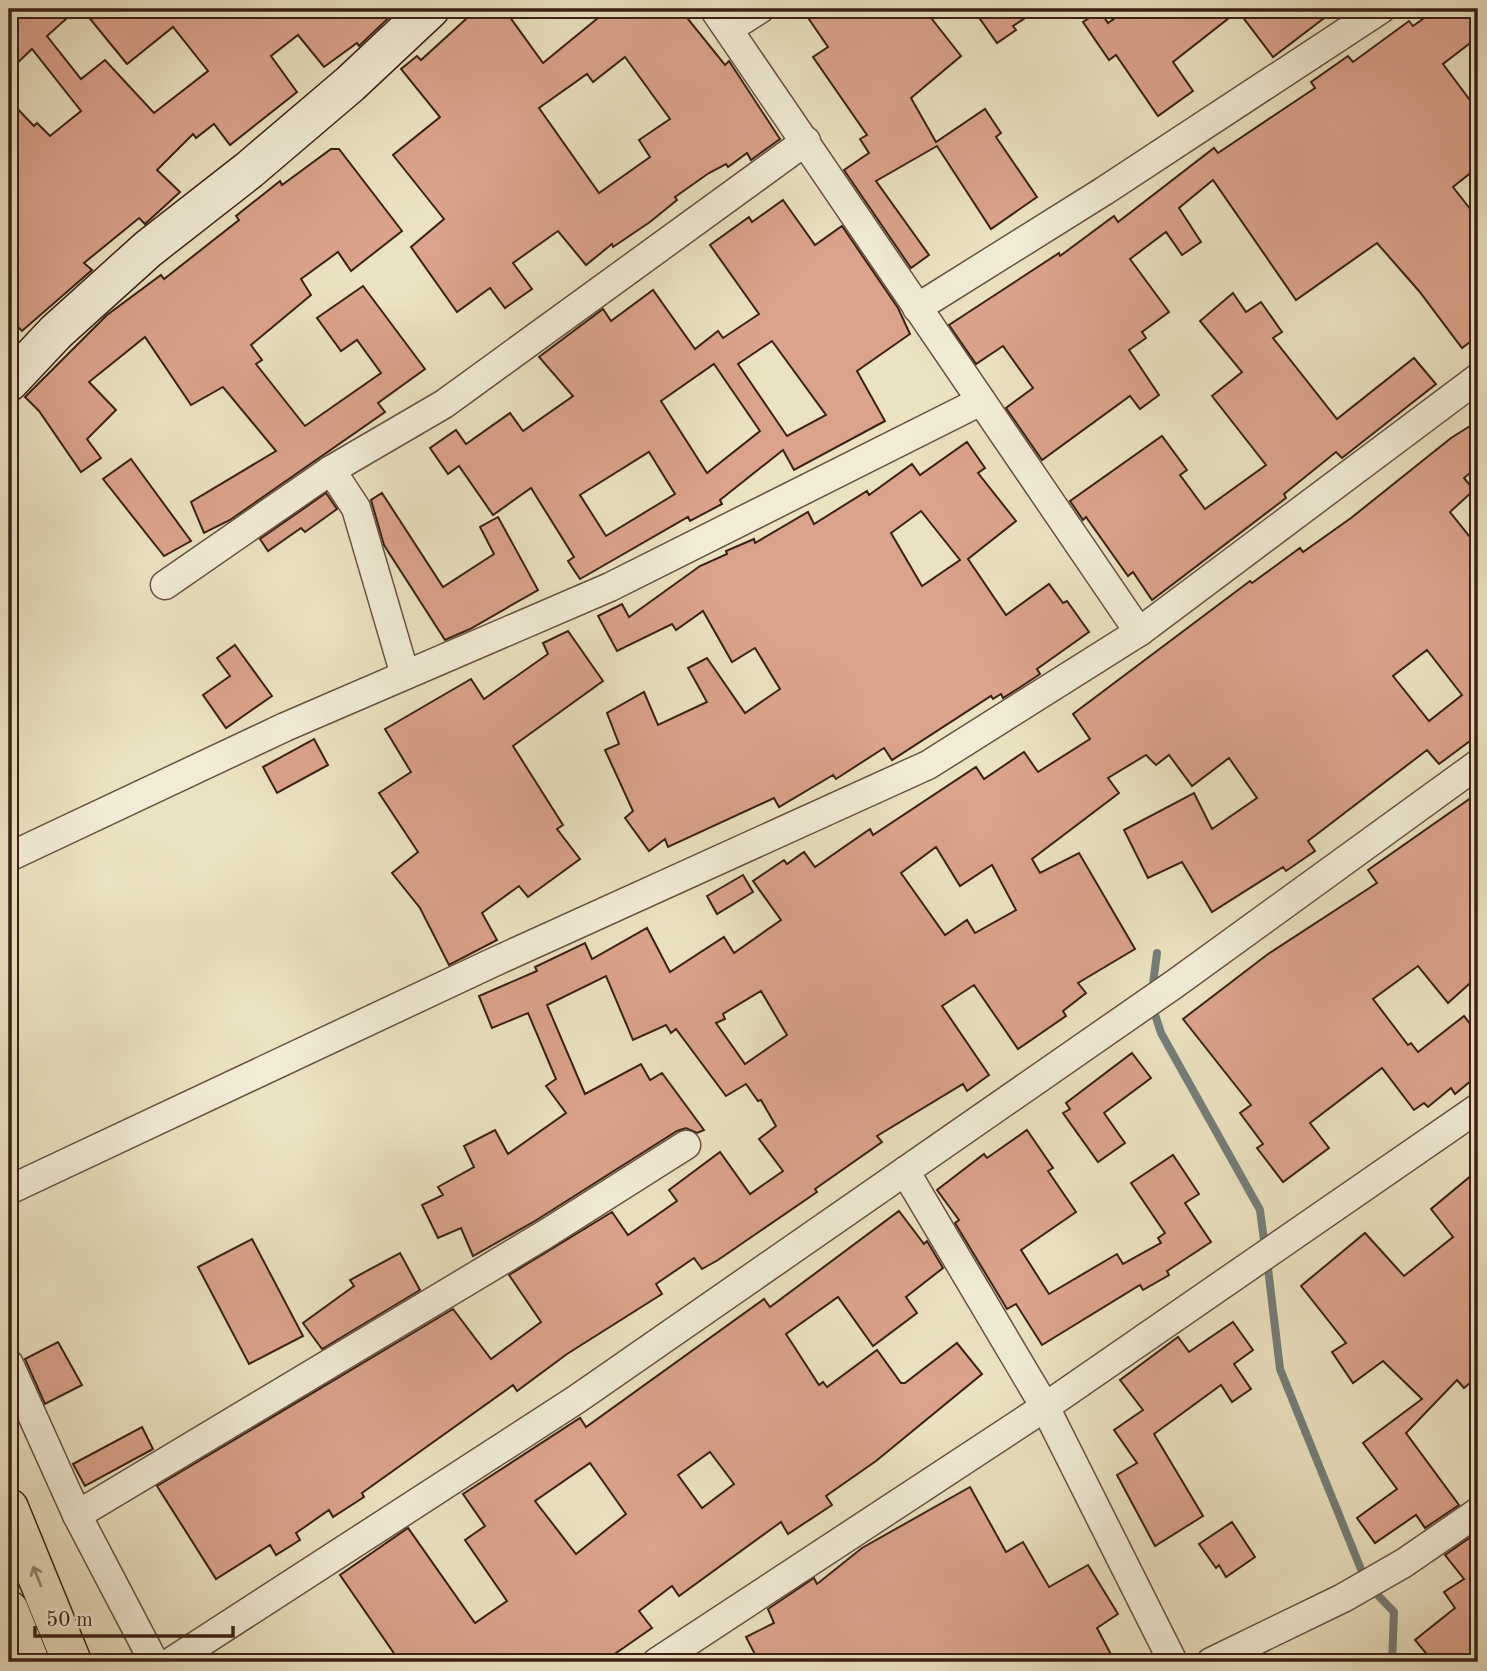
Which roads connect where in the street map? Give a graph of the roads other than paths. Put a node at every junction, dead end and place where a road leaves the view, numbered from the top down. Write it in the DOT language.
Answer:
graph roads {
  1 [pos="430,9"];
  2 [pos="760,9"];
  3 [pos="1381,9"];
  4 [pos="722,18"];
  5 [pos="806,141"];
  6 [pos="917,307"];
  7 [pos="1478,378"];
  8 [pos="9,382"];
  9 [pos="981,401"];
  10 [pos="331,470"];
  11 [pos="165,585"];
  12 [pos="1139,632"];
  13 [pos="405,675"];
  14 [pos="1478,764"];
  15 [pos="9,857"];
  16 [pos="1478,1108"];
  17 [pos="686,1145"];
  18 [pos="905,1171"];
  19 [pos="9,1190"];
  20 [pos="9,1364"];
  21 [pos="1045,1406"];
  22 [pos="9,1508"];
  23 [pos="1478,1512"];
  24 [pos="76,1515"];
  25 [pos="9,1610"];
  26 [pos="30,1662"];
  27 [pos="72,1662"];
  28 [pos="154,1662"];
  29 [pos="171,1662"];
  30 [pos="657,1662"];
  31 [pos="1173,1662"];
  32 [pos="1211,1662"];
  1 -- 8 [label="main road"];
  2 -- 4 [label="street"];
  3 -- 6 [label="street"];
  4 -- 5 [label="street"];
  5 -- 6 [label="street"];
  5 -- 10 [label="street"];
  6 -- 9 [label="street"];
  7 -- 12 [label="street"];
  9 -- 12 [label="street"];
  9 -- 13 [label="street"];
  10 -- 11 [label="street"];
  10 -- 13 [label="street"];
  12 -- 19 [label="street"];
  13 -- 15 [label="street"];
  14 -- 18 [label="street"];
  16 -- 21 [label="street"];
  17 -- 24 [label="street"];
  18 -- 21 [label="street"];
  18 -- 29 [label="street"];
  20 -- 24 [label="street"];
  21 -- 30 [label="street"];
  21 -- 31 [label="street"];
  27 -- 22 [label="highway, one-way"];
  23 -- 32 [label="street"];
  24 -- 28 [label="street"];
  25 -- 26 [label="highway"];
}
